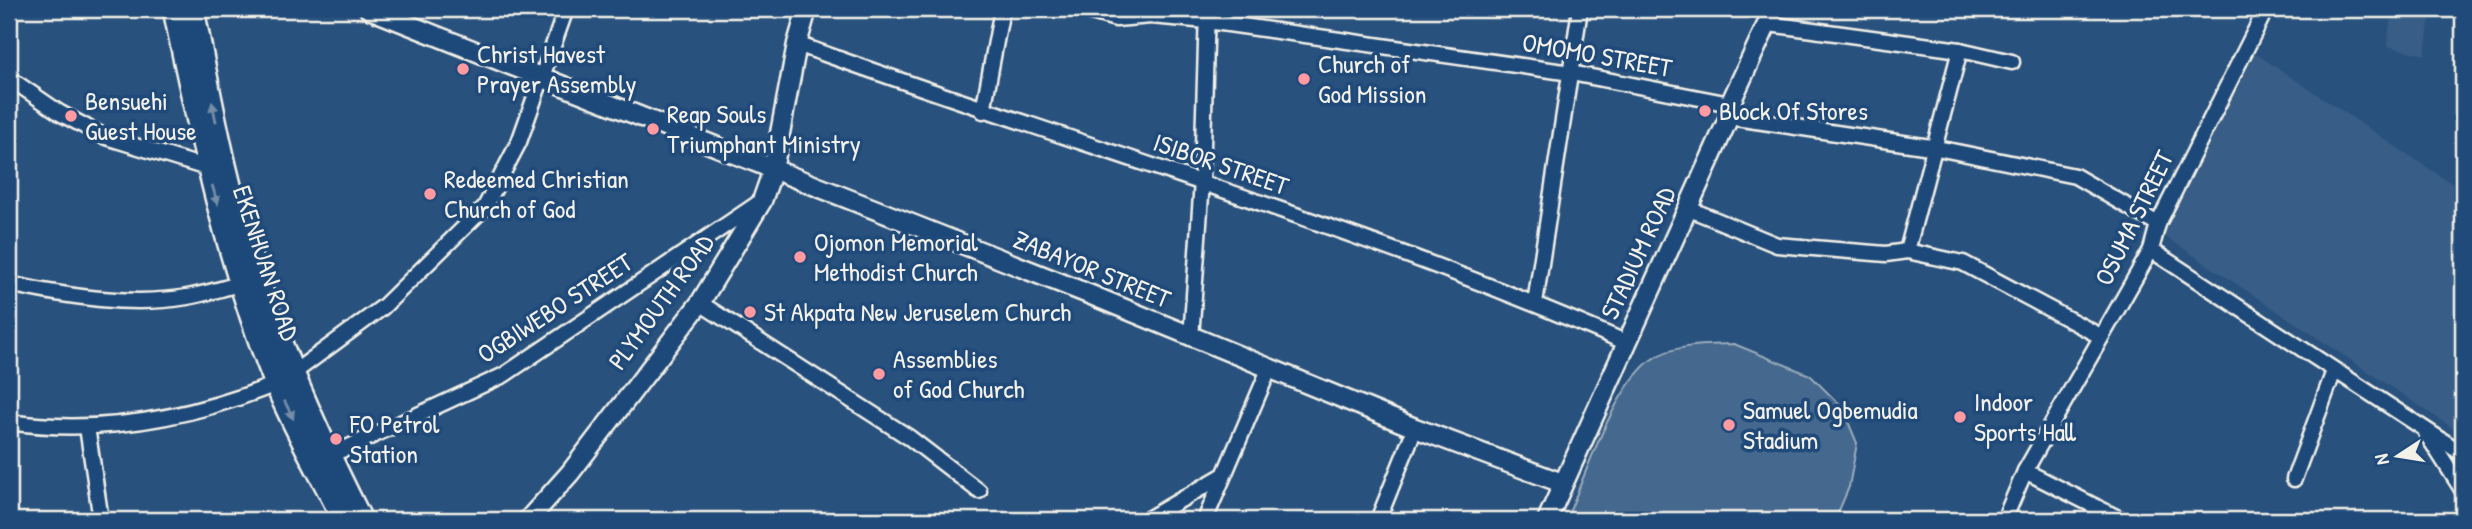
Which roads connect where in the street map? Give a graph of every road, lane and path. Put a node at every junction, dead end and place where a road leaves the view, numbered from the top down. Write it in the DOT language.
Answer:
graph roads {
  1 [pos="174,9"];
  2 [pos="193,9"];
  3 [pos="566,9"];
  4 [pos="807,9"];
  5 [pos="1002,9"];
  6 [pos="1081,9"];
  7 [pos="1580,9"];
  8 [pos="2266,9"];
  9 [pos="376,10"];
  10 [pos="1207,15"];
  11 [pos="1772,16"];
  12 [pos="797,44"];
  13 [pos="1960,50"];
  14 [pos="2012,61"];
  15 [pos="1571,73"];
  16 [pos="544,76"];
  17 [pos="9,78"];
  18 [pos="1730,110"];
  19 [pos="983,111"];
  20 [pos="1937,148"];
  21 [pos="207,168"];
  22 [pos="774,170"];
  23 [pos="1202,181"];
  24 [pos="762,201"];
  25 [pos="1687,208"];
  26 [pos="2158,224"];
  27 [pos="2151,250"];
  28 [pos="1908,251"];
  29 [pos="240,284"];
  30 [pos="9,285"];
  31 [pos="700,303"];
  32 [pos="1535,303"];
  33 [pos="2100,336"];
  34 [pos="1191,338"];
  35 [pos="1625,342"];
  36 [pos="1270,367"];
  37 [pos="2334,371"];
  38 [pos="284,379"];
  39 [pos="9,422"];
  40 [pos="88,427"];
  41 [pos="1415,428"];
  42 [pos="2423,429"];
  43 [pos="2463,454"];
  44 [pos="329,456"];
  45 [pos="2025,471"];
  46 [pos="1222,476"];
  47 [pos="2294,479"];
  48 [pos="1562,483"];
  49 [pos="979,491"];
  50 [pos="2463,491"];
  51 [pos="101,520"];
  52 [pos="344,520"];
  53 [pos="361,520"];
  54 [pos="528,520"];
  55 [pos="1146,520"];
  56 [pos="1205,520"];
  57 [pos="1378,520"];
  58 [pos="1546,520"];
  59 [pos="2004,520"];
  60 [pos="2122,520"];
  1 -- 21 [label="main road, EKENHUAN ROAD"];
  38 -- 2 [label="main road, EKENHUAN ROAD, one-way"];
  3 -- 16 [label="street"];
  4 -- 12 [label="street, PLYMOUTH ROAD"];
  5 -- 19 [label="street"];
  6 -- 10 [label="street, OMOMO STREET"];
  7 -- 15 [label="street"];
  8 -- 26 [label="street, OSUMA STREET"];
  9 -- 16 [label="street, ZABAYOR STREET"];
  10 -- 15 [label="street, OMOMO STREET"];
  10 -- 23 [label="street"];
  11 -- 13 [label="street"];
  11 -- 18 [label="street, STADIUM ROAD"];
  12 -- 19 [label="street, ISIBOR STREET"];
  12 -- 22 [label="street, PLYMOUTH ROAD"];
  13 -- 14 [label="street"];
  13 -- 20 [label="street"];
  15 -- 18 [label="street, OMOMO STREET"];
  15 -- 32 [label="street"];
  16 -- 22 [label="street, ZABAYOR STREET"];
  16 -- 38 [label="street"];
  17 -- 21 [label="street"];
  18 -- 20 [label="street, OMOMO STREET"];
  18 -- 25 [label="street, STADIUM ROAD"];
  19 -- 23 [label="street, ISIBOR STREET"];
  20 -- 26 [label="street, OMOMO STREET"];
  20 -- 28 [label="street"];
  21 -- 29 [label="main road, EKENHUAN ROAD, one-way"];
  22 -- 24 [label="street, PLYMOUTH ROAD"];
  22 -- 34 [label="street, ZABAYOR STREET"];
  23 -- 32 [label="street, ISIBOR STREET"];
  23 -- 34 [label="street"];
  24 -- 31 [label="street, PLYMOUTH ROAD"];
  24 -- 44 [label="street, OGBIWEBO STREET"];
  25 -- 28 [label="street"];
  25 -- 35 [label="street, STADIUM ROAD"];
  26 -- 27 [label="street, OSUMA STREET"];
  27 -- 33 [label="street, OSUMA STREET"];
  27 -- 37 [label="street"];
  28 -- 33 [label="street"];
  29 -- 30 [label="street"];
  29 -- 38 [label="main road, EKENHUAN ROAD"];
  31 -- 49 [label="street"];
  31 -- 54 [label="street, PLYMOUTH ROAD"];
  32 -- 35 [label="street, ISIBOR STREET"];
  33 -- 45 [label="street, OSUMA STREET"];
  34 -- 36 [label="street, ZABAYOR STREET"];
  35 -- 48 [label="street, STADIUM ROAD"];
  36 -- 41 [label="street, ZABAYOR STREET"];
  36 -- 46 [label="street"];
  37 -- 42 [label="street"];
  37 -- 47 [label="street"];
  38 -- 40 [label="street"];
  38 -- 44 [label="main road, EKENHUAN ROAD"];
  38 -- 52 [label="main road, EKENHUAN ROAD, one-way"];
  39 -- 40 [label="street"];
  40 -- 51 [label="street"];
  41 -- 48 [label="street, ZABAYOR STREET"];
  41 -- 57 [label="street"];
  42 -- 43 [label="street"];
  42 -- 50 [label="street"];
  44 -- 53 [label="main road, EKENHUAN ROAD"];
  45 -- 59 [label="street, OSUMA STREET"];
  45 -- 60 [label="street"];
  46 -- 55 [label="street"];
  46 -- 56 [label="street"];
  48 -- 58 [label="street, STADIUM ROAD"];
}
